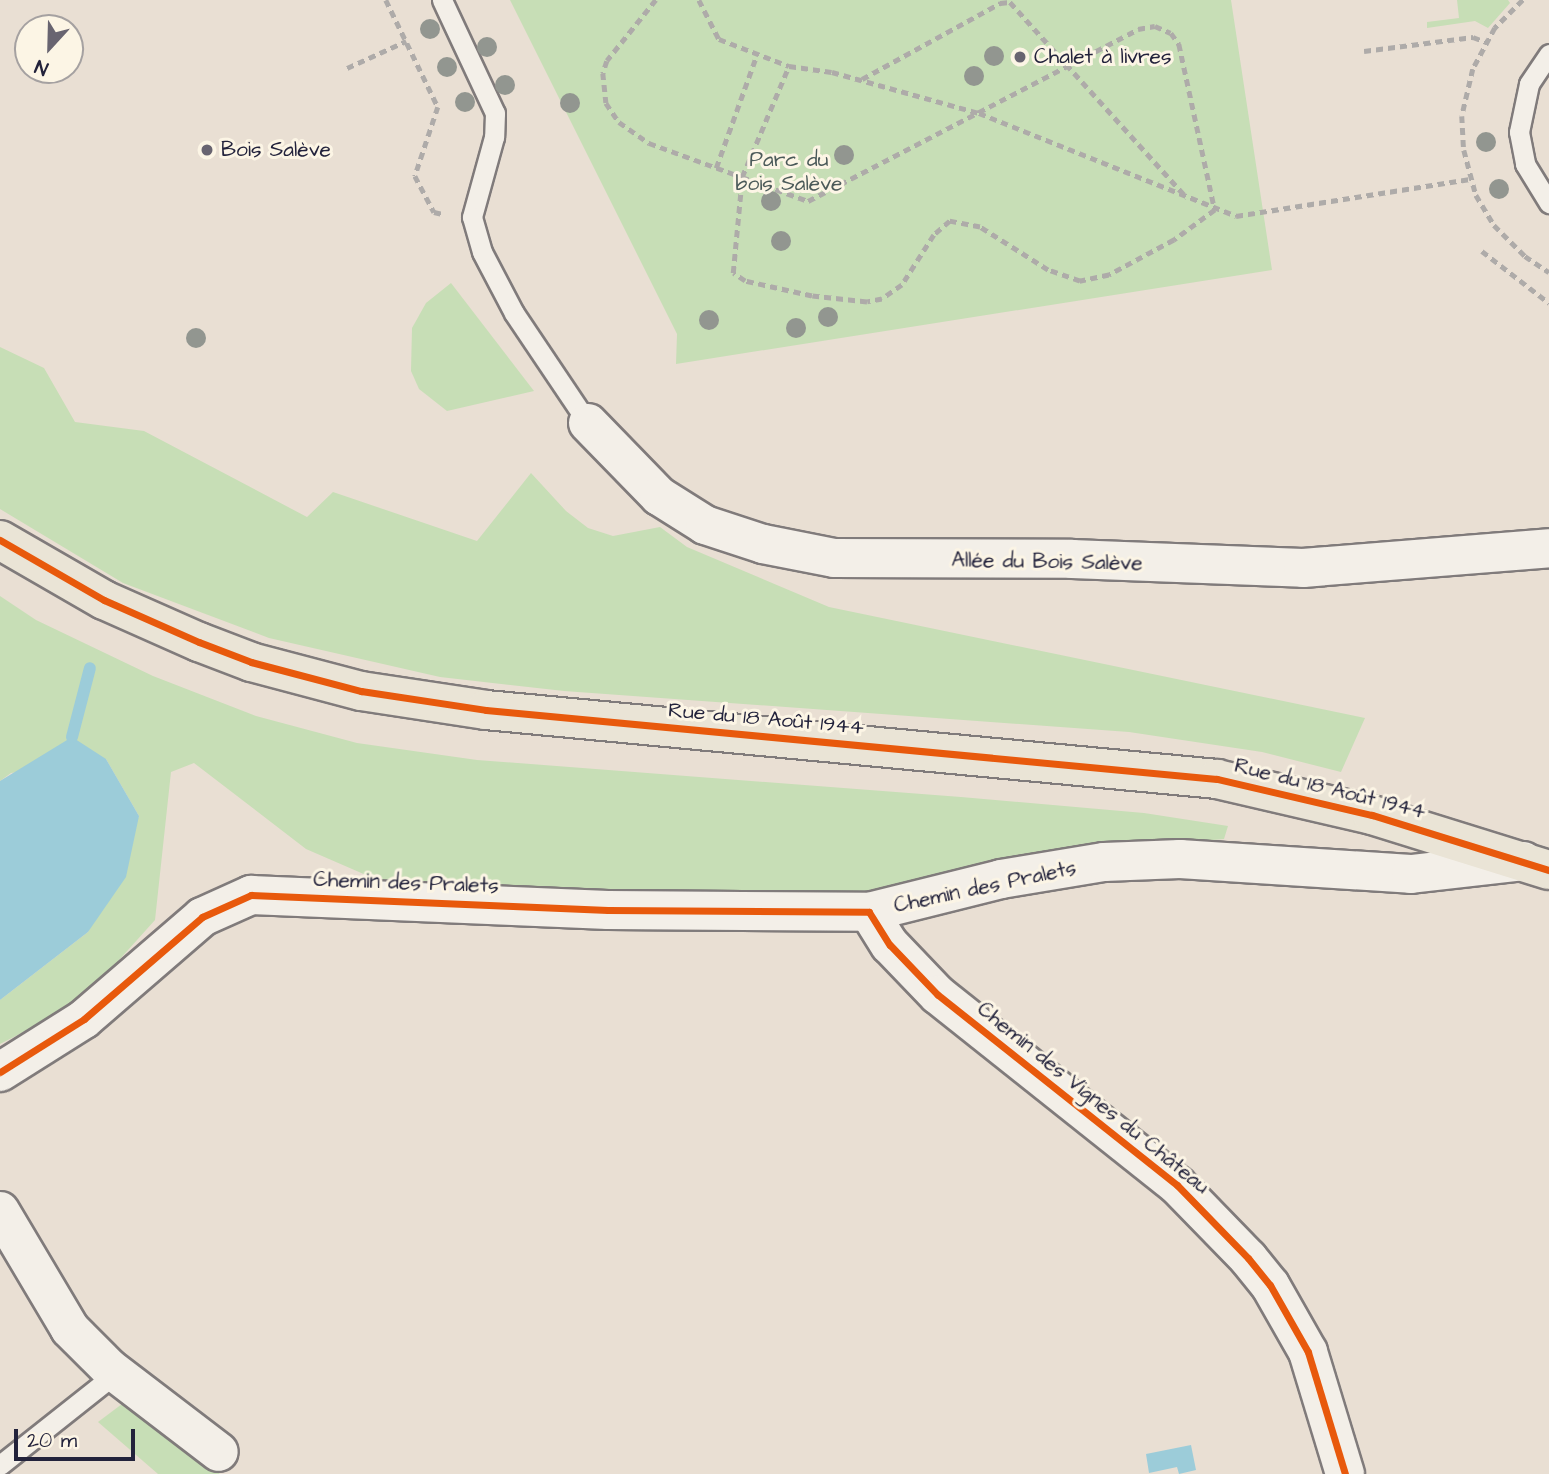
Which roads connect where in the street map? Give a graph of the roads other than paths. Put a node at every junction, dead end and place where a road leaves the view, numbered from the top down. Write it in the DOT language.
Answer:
graph roads {
  1 [pos="442,0"];
  2 [pos="1549,54"];
  3 [pos="1549,203"];
  4 [pos="589,423"];
  5 [pos="0,540"];
  6 [pos="1549,548"];
  7 [pos="1536,866"];
  8 [pos="869,912"];
  9 [pos="0,1072"];
  10 [pos="0,1211"];
  11 [pos="116,1373"];
  12 [pos="219,1452"];
  13 [pos="0,1465"];
  14 [pos="1345,1474"];
  1 -- 4 [label="lane"];
  2 -- 3 [label="lane"];
  4 -- 6 [label="street, Allée du Bois Salève"];
  5 -- 7 [label="main road, Rue du 18 Août 1944"];
  7 -- 8 [label="street, Chemin des Pralets"];
  8 -- 9 [label="street, Chemin des Pralets"];
  8 -- 14 [label="street, Chemin des Vignes du Château"];
  10 -- 11 [label="street"];
  11 -- 12 [label="street"];
  11 -- 13 [label="lane"];
}
